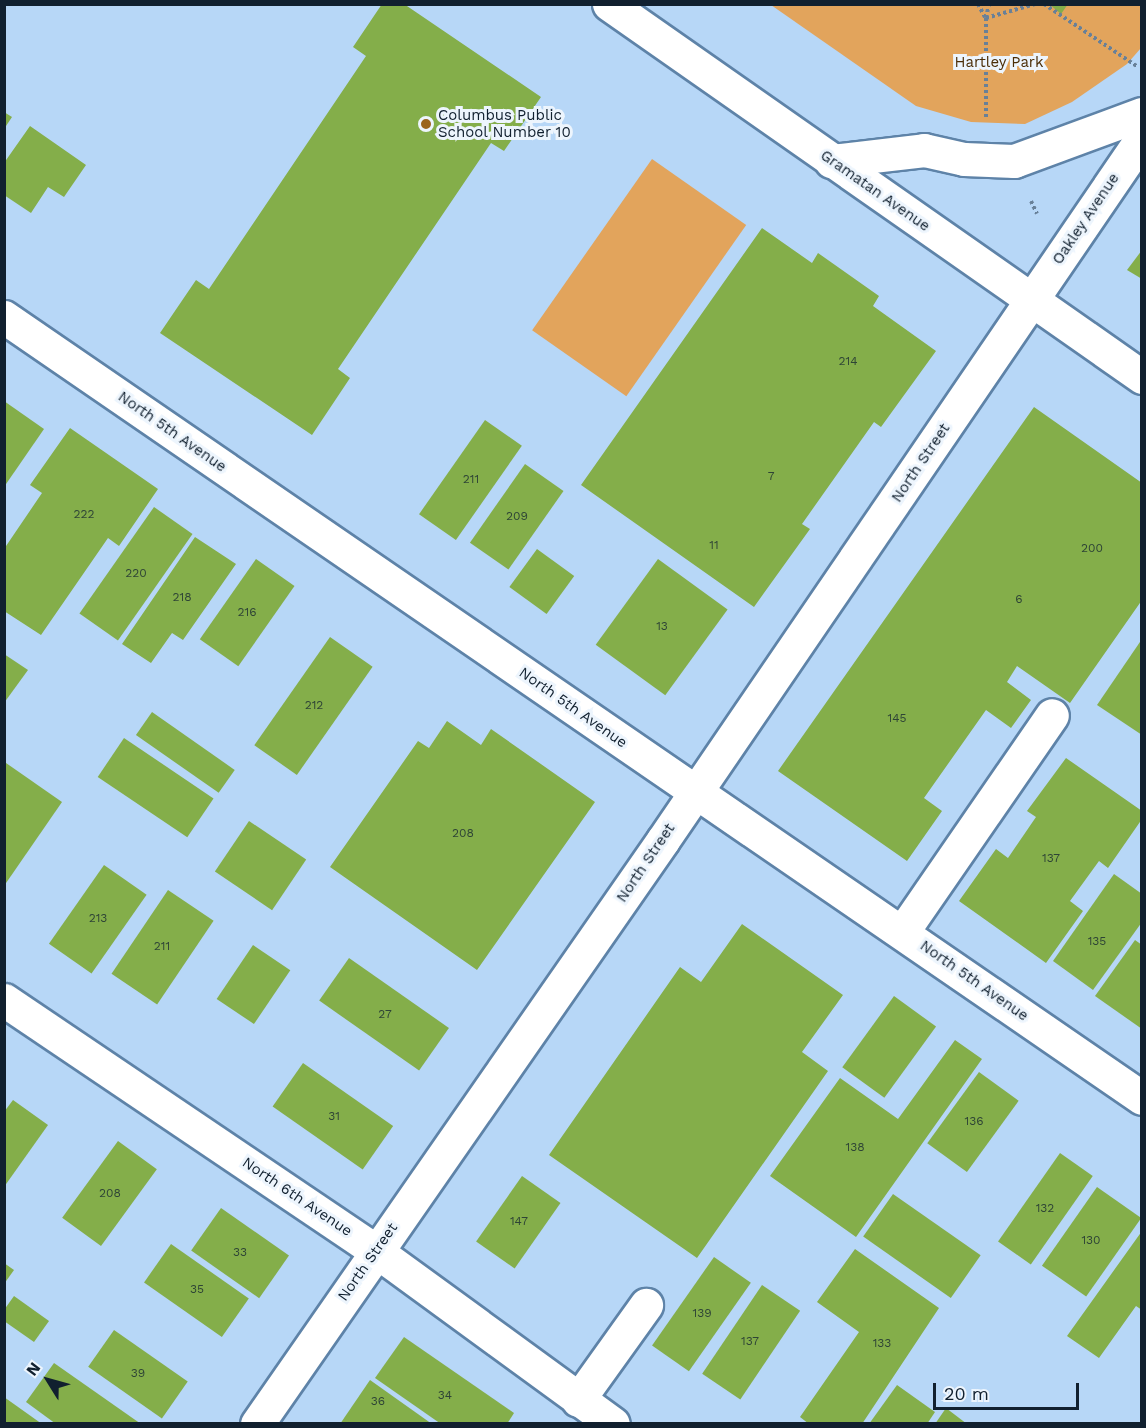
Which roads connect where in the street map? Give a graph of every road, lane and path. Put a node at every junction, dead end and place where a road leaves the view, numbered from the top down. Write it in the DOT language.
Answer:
graph roads {
  1 [pos="609,4"];
  2 [pos="978,4"];
  3 [pos="989,4"];
  4 [pos="1035,4"];
  5 [pos="1044,4"];
  6 [pos="986,18"];
  7 [pos="1138,67"];
  8 [pos="1142,114"];
  9 [pos="986,123"];
  10 [pos="1142,138"];
  11 [pos="831,161"];
  12 [pos="1033,302"];
  13 [pos="4,317"];
  14 [pos="1142,377"];
  15 [pos="1052,716"];
  16 [pos="694,789"];
  17 [pos="903,931"];
  18 [pos="4,1000"];
  19 [pos="1142,1098"];
  20 [pos="376,1251"];
  21 [pos="646,1305"];
  22 [pos="578,1400"];
  23 [pos="257,1424"];
  24 [pos="613,1424"];
  1 -- 11 [label="street, Gramatan Avenue"];
  2 -- 6 [label="path"];
  3 -- 6 [label="path"];
  4 -- 6 [label="path"];
  5 -- 7 [label="path"];
  6 -- 9 [label="path"];
  8 -- 11 [label="street"];
  10 -- 12 [label="street, Oakley Avenue"];
  11 -- 12 [label="street, Gramatan Avenue"];
  12 -- 14 [label="street, Gramatan Avenue"];
  12 -- 16 [label="street, North Street"];
  13 -- 16 [label="street, North 5th Avenue"];
  15 -- 17 [label="street"];
  16 -- 17 [label="street, North 5th Avenue"];
  16 -- 20 [label="street, North Street"];
  17 -- 19 [label="street, North 5th Avenue"];
  18 -- 20 [label="street, North 6th Avenue"];
  20 -- 22 [label="street, North 6th Avenue"];
  20 -- 23 [label="street, North Street"];
  21 -- 22 [label="street"];
  22 -- 24 [label="street, North 6th Avenue"];
}
